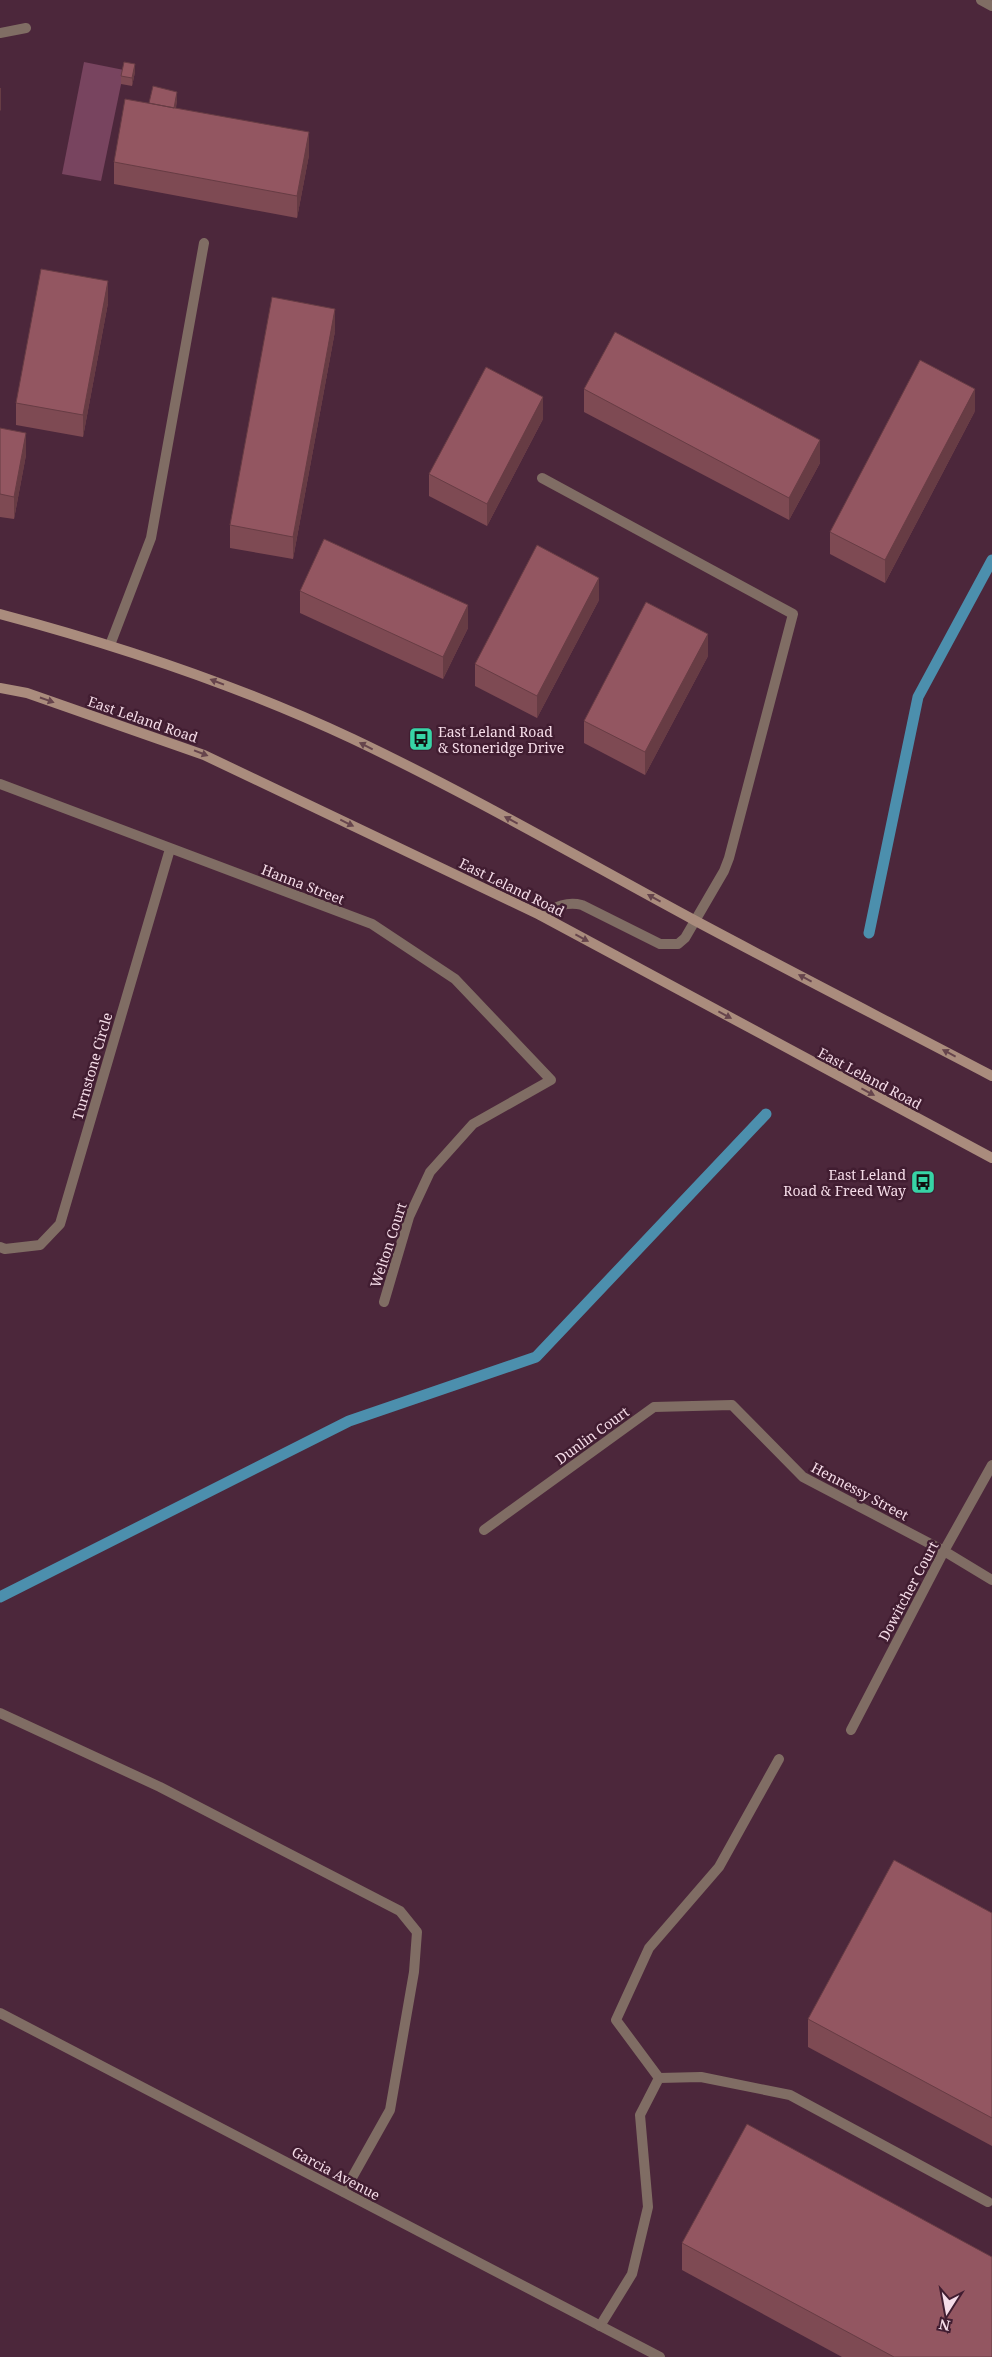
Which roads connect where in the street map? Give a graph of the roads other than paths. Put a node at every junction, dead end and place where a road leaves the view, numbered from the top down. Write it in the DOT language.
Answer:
graph roads {
  1 [pos="981,0"];
  2 [pos="992,6"];
  3 [pos="26,28"];
  4 [pos="0,32"];
  5 [pos="204,244"];
  6 [pos="542,478"];
  7 [pos="0,614"];
  8 [pos="110,644"];
  9 [pos="0,688"];
  10 [pos="0,784"];
  11 [pos="170,849"];
  12 [pos="540,915"];
  13 [pos="697,921"];
  14 [pos="992,1076"];
  15 [pos="551,1080"];
  16 [pos="992,1158"];
  17 [pos="0,1247"];
  18 [pos="384,1302"];
  19 [pos="732,1405"];
  20 [pos="992,1465"];
  21 [pos="484,1530"];
  22 [pos="944,1551"];
  23 [pos="992,1580"];
  24 [pos="0,1714"];
  25 [pos="850,1730"];
  26 [pos="779,1759"];
  27 [pos="0,2013"];
  28 [pos="660,2078"];
  29 [pos="344,2192"];
  30 [pos="988,2202"];
  31 [pos="600,2326"];
  32 [pos="660,2357"];
  1 -- 2 [label="street"];
  3 -- 4 [label="street"];
  5 -- 8 [label="street"];
  6 -- 13 [label="street"];
  7 -- 8 [label="main road"];
  13 -- 8 [label="main road, one-way"];
  9 -- 12 [label="main road, East Leland Road, one-way"];
  10 -- 11 [label="street, Hanna Street"];
  11 -- 15 [label="street, Hanna Street"];
  11 -- 17 [label="street, Turnstone Circle"];
  12 -- 13 [label="street"];
  12 -- 16 [label="main road, East Leland Road, one-way"];
  14 -- 13 [label="main road, one-way"];
  15 -- 18 [label="street, Welton Court"];
  19 -- 21 [label="street, Dunlin Court"];
  19 -- 22 [label="street, Hennessy Street"];
  20 -- 22 [label="street, Dowitcher Court"];
  22 -- 23 [label="street, Hennessy Street"];
  22 -- 25 [label="street, Dowitcher Court"];
  24 -- 29 [label="street"];
  26 -- 28 [label="street"];
  27 -- 29 [label="street, Garcia Avenue"];
  28 -- 30 [label="street"];
  28 -- 31 [label="street"];
  29 -- 31 [label="street, Garcia Avenue"];
  31 -- 32 [label="street, Garcia Avenue"];
}
